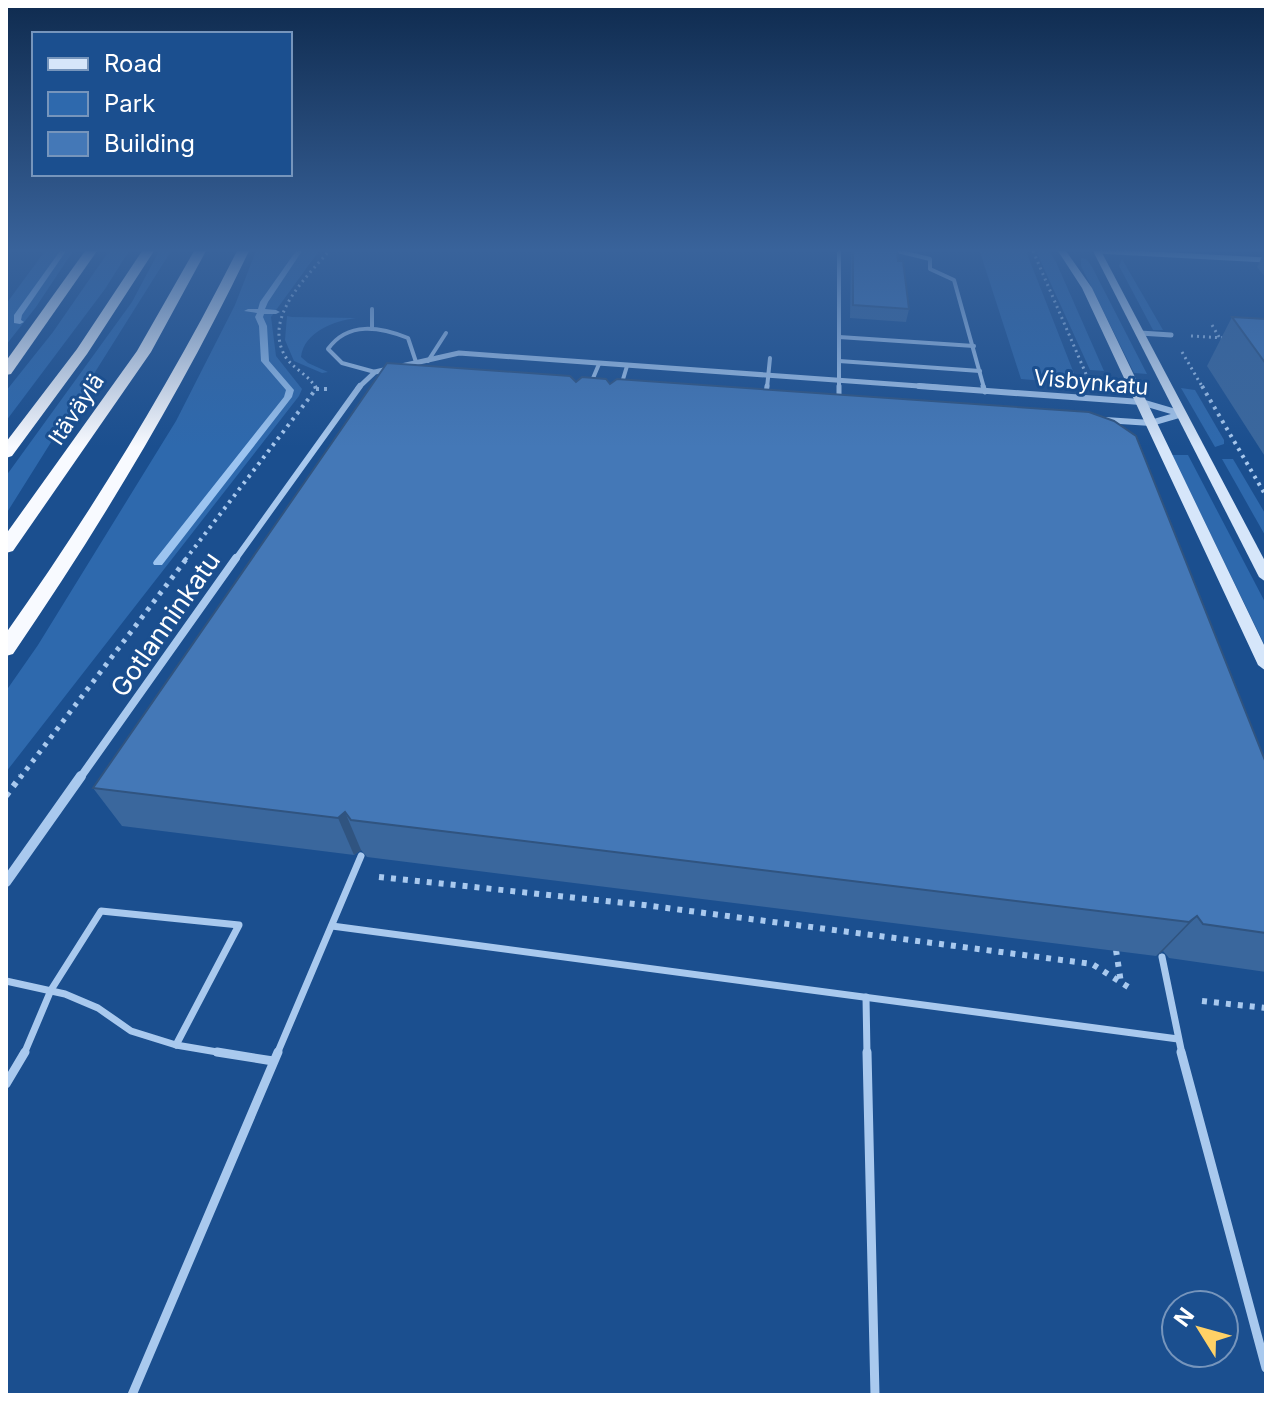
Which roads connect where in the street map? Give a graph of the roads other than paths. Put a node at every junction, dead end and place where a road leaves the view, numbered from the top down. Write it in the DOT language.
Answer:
graph roads {
  1 [pos="45,316"];
  2 [pos="105,316"];
  3 [pos="164,316"];
  4 [pos="212,316"];
  5 [pos="372,316"];
  6 [pos="839,316"];
  7 [pos="965,316"];
  8 [pos="1100,316"];
  9 [pos="1131,316"];
  10 [pos="372,328"];
  11 [pos="446,333"];
  12 [pos="1140,333"];
  13 [pos="1171,335"];
  14 [pos="839,337"];
  15 [pos="974,346"];
  16 [pos="770,358"];
  17 [pos="428,361"];
  18 [pos="839,361"];
  19 [pos="416,362"];
  20 [pos="599,364"];
  21 [pos="627,366"];
  22 [pos="439,367"];
  23 [pos="6,371"];
  24 [pos="980,371"];
  25 [pos="375,372"];
  26 [pos="769,377"];
  27 [pos="575,382"];
  28 [pos="839,382"];
  29 [pos="591,383"];
  30 [pos="621,386"];
  31 [pos="635,387"];
  32 [pos="357,389"];
  33 [pos="587,392"];
  34 [pos="985,392"];
  35 [pos="618,394"];
  36 [pos="751,395"];
  37 [pos="766,396"];
  38 [pos="780,397"];
  39 [pos="825,400"];
  40 [pos="839,401"];
  41 [pos="855,402"];
  42 [pos="1141,402"];
  43 [pos="1183,414"];
  44 [pos="1090,419"];
  45 [pos="1151,423"];
  46 [pos="6,453"];
  47 [pos="6,547"];
  48 [pos="1266,577"];
  49 [pos="6,649"];
  50 [pos="1266,665"];
  51 [pos="361,856"];
  52 [pos="6,882"];
  53 [pos="332,926"];
  54 [pos="1162,957"];
  55 [pos="6,981"];
  56 [pos="51,990"];
  57 [pos="866,997"];
  58 [pos="1178,1039"];
  59 [pos="176,1045"];
  60 [pos="273,1061"];
  61 [pos="6,1084"];
  62 [pos="1266,1368"];
  63 [pos="132,1395"];
  64 [pos="875,1395"];
  1 -- 23 [label="highway"];
  2 -- 46 [label="highway, Itäväylä"];
  3 -- 47 [label="highway, Itäväylä"];
  4 -- 49 [label="highway"];
  5 -- 10 [label="lane"];
  6 -- 14 [label="lane"];
  7 -- 15 [label="lane"];
  8 -- 42 [label="main road"];
  9 -- 12 [label="main road"];
  10 -- 19 [label="lane"];
  10 -- 25 [label="lane"];
  11 -- 17 [label="lane"];
  12 -- 13 [label="street"];
  12 -- 43 [label="main road"];
  14 -- 15 [label="lane"];
  14 -- 18 [label="lane"];
  15 -- 24 [label="lane"];
  16 -- 26 [label="lane"];
  17 -- 19 [label="street, Visbynkatu"];
  17 -- 20 [label="street, Visbynkatu"];
  17 -- 22 [label="street"];
  18 -- 24 [label="lane"];
  18 -- 28 [label="lane"];
  19 -- 25 [label="street, Visbynkatu"];
  20 -- 21 [label="street, Visbynkatu"];
  20 -- 29 [label="lane"];
  21 -- 26 [label="street, Visbynkatu"];
  21 -- 30 [label="lane"];
  24 -- 34 [label="lane"];
  25 -- 32 [label="street, Visbynkatu"];
  26 -- 28 [label="street, Visbynkatu"];
  26 -- 37 [label="lane"];
  27 -- 29 [label="street"];
  28 -- 34 [label="street, Visbynkatu"];
  28 -- 40 [label="lane"];
  29 -- 30 [label="street"];
  29 -- 33 [label="lane"];
  30 -- 31 [label="street"];
  30 -- 35 [label="lane"];
  32 -- 52 [label="street, Gotlanninkatu"];
  34 -- 42 [label="street, Visbynkatu"];
  36 -- 37 [label="street"];
  37 -- 38 [label="street"];
  39 -- 40 [label="street"];
  40 -- 41 [label="street"];
  42 -- 43 [label="street, Visbynkatu"];
  42 -- 45 [label="main road"];
  43 -- 45 [label="street, Visbynkatu"];
  43 -- 48 [label="main road"];
  44 -- 45 [label="street, Visbynkatu"];
  45 -- 50 [label="main road"];
  51 -- 53 [label="lane"];
  53 -- 57 [label="lane"];
  53 -- 60 [label="lane"];
  54 -- 58 [label="lane"];
  55 -- 56 [label="lane"];
  56 -- 59 [label="lane"];
  56 -- 59 [label="lane"];
  56 -- 61 [label="lane"];
  57 -- 58 [label="lane"];
  57 -- 64 [label="lane"];
  58 -- 62 [label="lane"];
  59 -- 60 [label="lane"];
  60 -- 63 [label="lane"];
}
